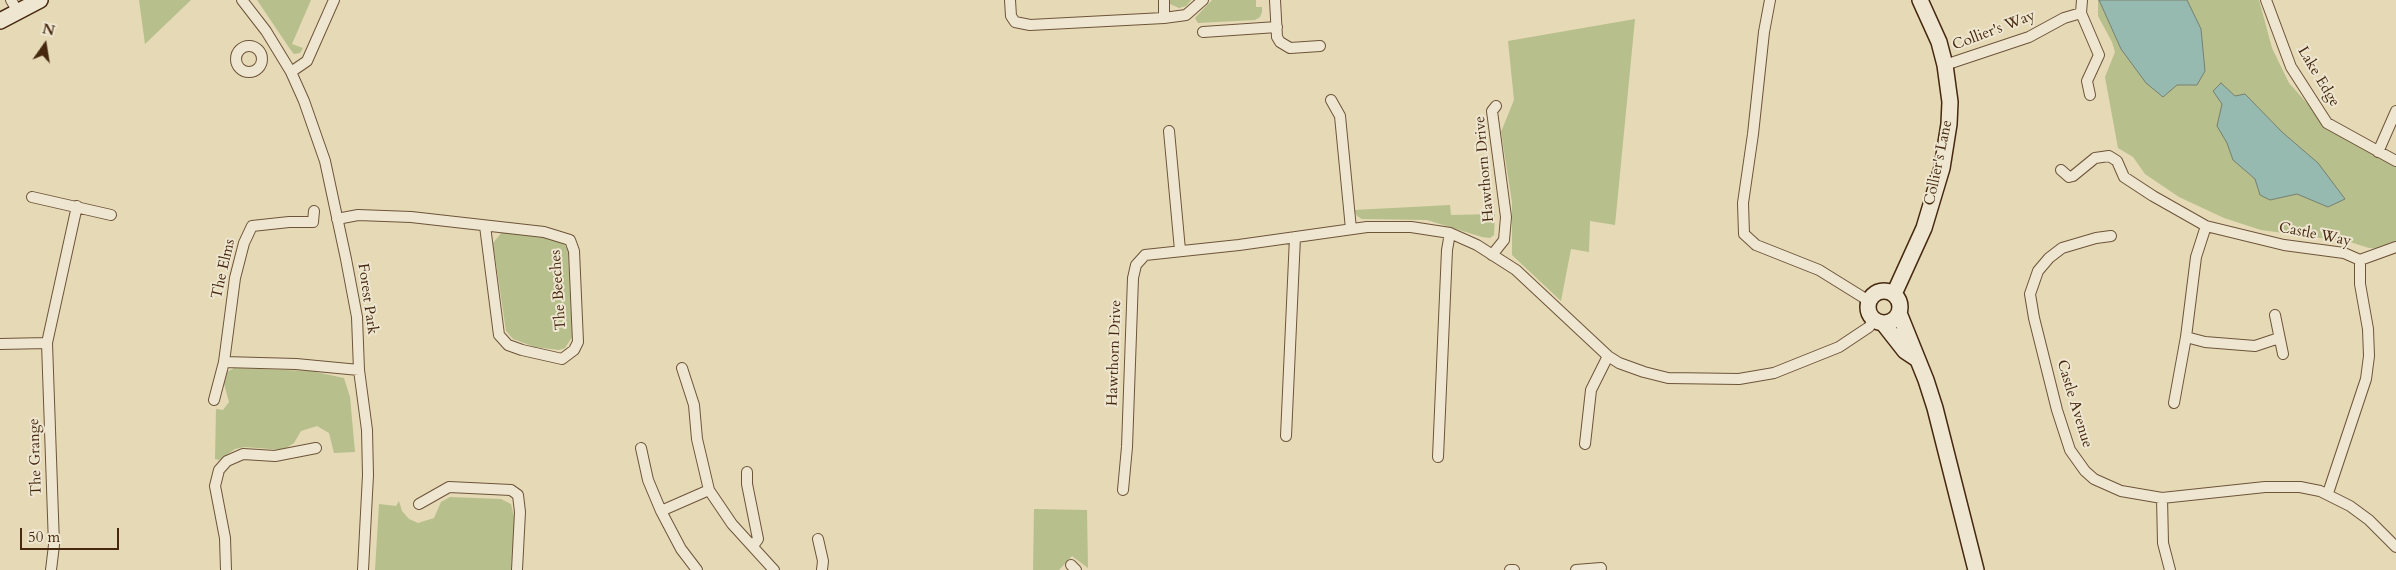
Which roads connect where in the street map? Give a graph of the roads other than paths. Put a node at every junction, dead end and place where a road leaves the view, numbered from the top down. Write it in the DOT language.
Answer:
graph roads {
  1 [pos="40,0"];
  2 [pos="242,0"];
  3 [pos="334,0"];
  4 [pos="1010,0"];
  5 [pos="1164,0"];
  6 [pos="1203,0"];
  7 [pos="1275,0"];
  8 [pos="1770,0"];
  9 [pos="1920,0"];
  10 [pos="2082,0"];
  11 [pos="2266,0"];
  12 [pos="15,6"];
  13 [pos="2082,13"];
  14 [pos="1164,18"];
  15 [pos="0,21"];
  16 [pos="1277,27"];
  17 [pos="1203,32"];
  18 [pos="274,45"];
  19 [pos="1320,46"];
  20 [pos="260,54"];
  21 [pos="1945,65"];
  22 [pos="291,72"];
  23 [pos="2090,95"];
  24 [pos="1331,100"];
  25 [pos="1496,106"];
  26 [pos="2396,111"];
  27 [pos="1169,131"];
  28 [pos="2378,152"];
  29 [pos="2396,160"];
  30 [pos="2061,170"];
  31 [pos="32,197"];
  32 [pos="77,206"];
  33 [pos="314,212"];
  34 [pos="111,215"];
  35 [pos="337,219"];
  36 [pos="485,226"];
  37 [pos="2206,226"];
  38 [pos="1351,229"];
  39 [pos="1450,233"];
  40 [pos="2111,236"];
  41 [pos="1295,237"];
  42 [pos="2396,247"];
  43 [pos="1180,250"];
  44 [pos="1492,255"];
  45 [pos="2360,260"];
  46 [pos="1894,294"];
  47 [pos="1869,301"];
  48 [pos="1900,313"];
  49 [pos="2274,315"];
  50 [pos="1879,321"];
  51 [pos="2186,336"];
  52 [pos="2279,338"];
  53 [pos="47,343"];
  54 [pos="0,344"];
  55 [pos="2283,354"];
  56 [pos="1608,356"];
  57 [pos="1917,359"];
  58 [pos="224,362"];
  59 [pos="682,368"];
  60 [pos="359,370"];
  61 [pos="214,400"];
  62 [pos="2174,404"];
  63 [pos="1286,436"];
  64 [pos="1585,444"];
  65 [pos="316,448"];
  66 [pos="641,448"];
  67 [pos="1438,457"];
  68 [pos="747,472"];
  69 [pos="709,490"];
  70 [pos="1123,490"];
  71 [pos="2328,493"];
  72 [pos="2162,498"];
  73 [pos="419,504"];
  74 [pos="661,511"];
  75 [pos="818,539"];
  76 [pos="753,546"];
  77 [pos="2396,547"];
  78 [pos="1601,568"];
  79 [pos="51,570"];
  80 [pos="226,570"];
  81 [pos="362,570"];
  82 [pos="517,570"];
  83 [pos="698,570"];
  84 [pos="774,570"];
  85 [pos="822,570"];
  86 [pos="1576,570"];
  87 [pos="1976,570"];
  88 [pos="2170,570"];
  1 -- 12 [label="street"];
  2 -- 18 [label="street, Forest Park"];
  3 -- 22 [label="street"];
  4 -- 14 [label="street"];
  5 -- 14 [label="street"];
  6 -- 14 [label="street"];
  7 -- 16 [label="street"];
  8 -- 47 [label="street"];
  9 -- 21 [label="street, Collier's Lane"];
  10 -- 13 [label="street"];
  11 -- 28 [label="street, Lake Edge"];
  12 -- 15 [label="street"];
  13 -- 21 [label="street, Collier's Way"];
  13 -- 23 [label="street"];
  16 -- 17 [label="street"];
  16 -- 19 [label="street"];
  18 -- 20 [label="street"];
  18 -- 22 [label="street, Forest Park"];
  21 -- 46 [label="street, Collier's Lane"];
  22 -- 35 [label="street, Forest Park"];
  24 -- 38 [label="street"];
  25 -- 44 [label="street, Hawthorn Drive"];
  26 -- 28 [label="street"];
  27 -- 43 [label="street"];
  28 -- 29 [label="street, Lake Edge"];
  30 -- 37 [label="street, Castle Way"];
  31 -- 32 [label="street"];
  32 -- 34 [label="street"];
  32 -- 53 [label="street, The Grange"];
  33 -- 58 [label="street, The Elms"];
  35 -- 36 [label="street, The Beeches"];
  35 -- 60 [label="street, Forest Park"];
  36 -- 36 [label="street, The Beeches"];
  37 -- 45 [label="street, Castle Way"];
  37 -- 51 [label="street"];
  38 -- 39 [label="street, Hawthorn Drive"];
  38 -- 41 [label="street, Hawthorn Drive"];
  39 -- 44 [label="street, Hawthorn Drive"];
  39 -- 67 [label="street"];
  40 -- 72 [label="street, Castle Avenue"];
  41 -- 43 [label="street, Hawthorn Drive"];
  41 -- 63 [label="street"];
  42 -- 45 [label="street"];
  43 -- 70 [label="street, Hawthorn Drive"];
  44 -- 56 [label="street, Hawthorn Drive"];
  45 -- 71 [label="street, Castle Way"];
  46 -- 47 [label="street"];
  46 -- 48 [label="street"];
  47 -- 50 [label="street"];
  48 -- 50 [label="street"];
  48 -- 57 [label="street"];
  49 -- 52 [label="street"];
  50 -- 56 [label="street, Hawthorn Drive"];
  50 -- 57 [label="street"];
  51 -- 52 [label="street"];
  51 -- 62 [label="street"];
  52 -- 55 [label="street"];
  53 -- 54 [label="street"];
  53 -- 79 [label="street, The Grange"];
  56 -- 64 [label="street"];
  57 -- 87 [label="street"];
  58 -- 60 [label="street"];
  58 -- 61 [label="street, The Elms"];
  59 -- 69 [label="street"];
  60 -- 81 [label="street, Forest Park"];
  65 -- 80 [label="street"];
  66 -- 74 [label="street"];
  68 -- 76 [label="street"];
  69 -- 74 [label="street"];
  69 -- 76 [label="street"];
  71 -- 72 [label="street, Castle Avenue"];
  71 -- 77 [label="street, Castle Avenue"];
  72 -- 88 [label="street"];
  73 -- 82 [label="street"];
  74 -- 83 [label="street"];
  75 -- 85 [label="street"];
  76 -- 84 [label="street"];
  78 -- 86 [label="street"];
}
